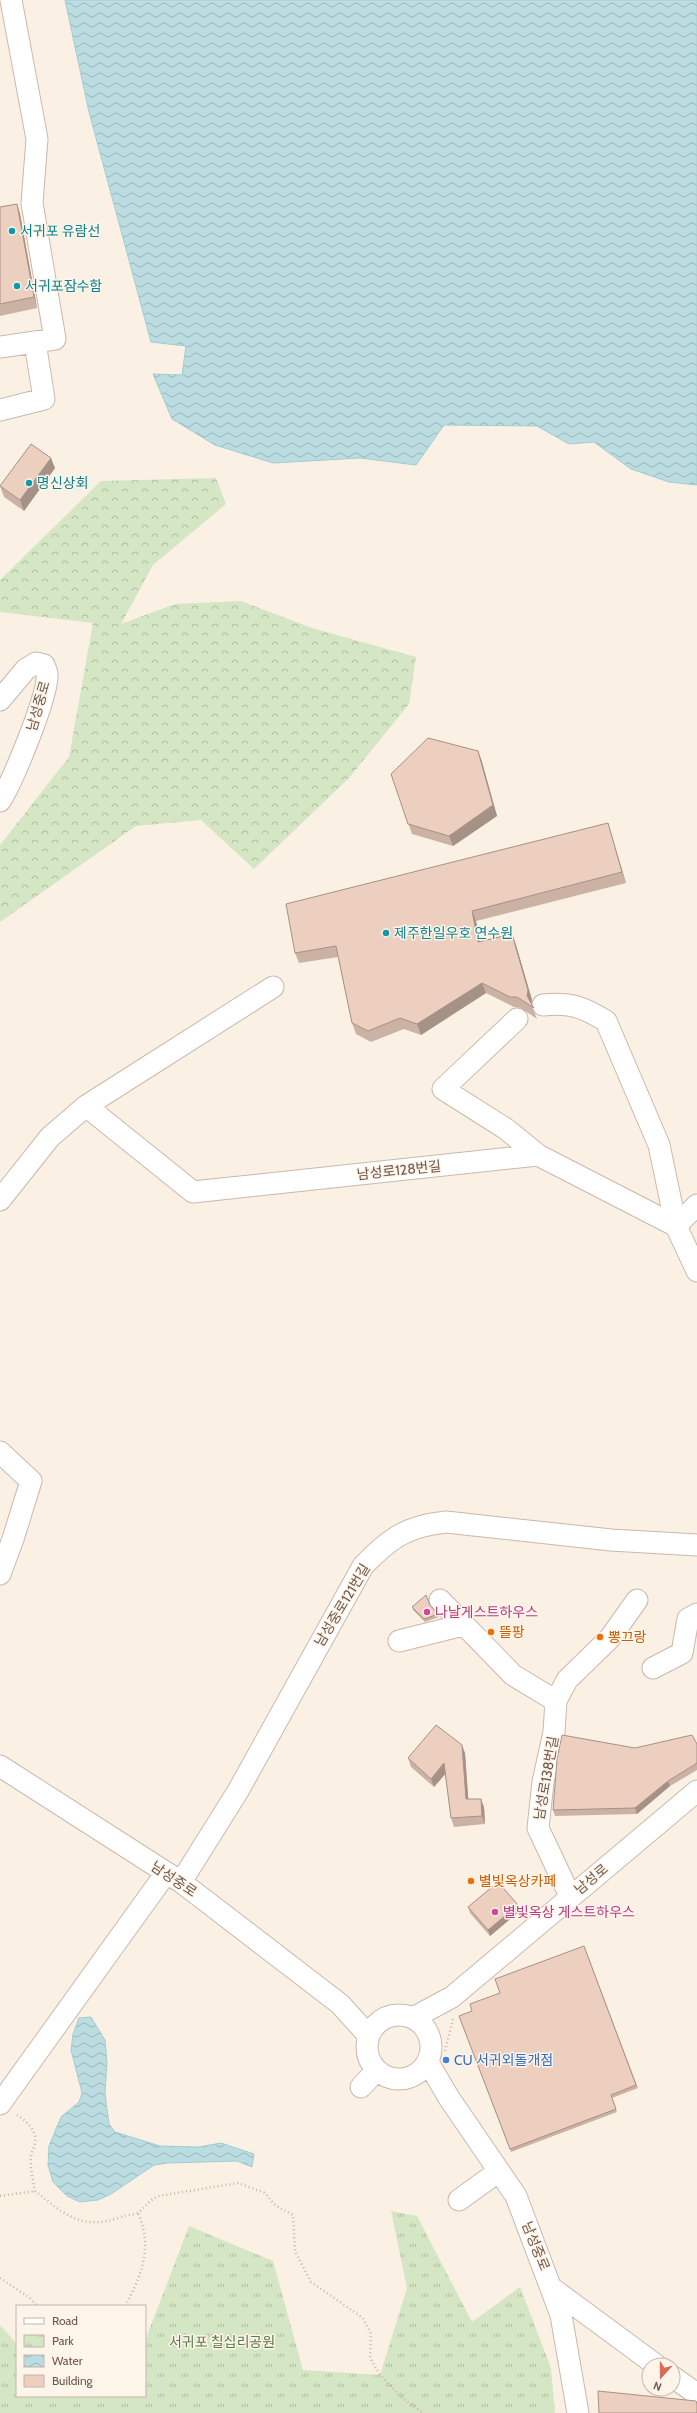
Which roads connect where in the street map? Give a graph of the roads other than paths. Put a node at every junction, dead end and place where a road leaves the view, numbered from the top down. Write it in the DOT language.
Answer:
graph roads {
  1 [pos="11,0"];
  2 [pos="35,342"];
  3 [pos="0,347"];
  4 [pos="0,410"];
  5 [pos="0,700"];
  6 [pos="0,801"];
  7 [pos="274,987"];
  8 [pos="543,1005"];
  9 [pos="517,1019"];
  10 [pos="86,1106"];
  11 [pos="538,1155"];
  12 [pos="0,1200"];
  13 [pos="697,1205"];
  14 [pos="676,1226"];
  15 [pos="697,1271"];
  16 [pos="0,1452"];
  17 [pos="697,1545"];
  18 [pos="0,1574"];
  19 [pos="440,1600"];
  20 [pos="637,1600"];
  21 [pos="697,1614"];
  22 [pos="463,1625"];
  23 [pos="399,1641"];
  24 [pos="653,1668"];
  25 [pos="556,1701"];
  26 [pos="0,1766"];
  27 [pos="697,1791"];
  28 [pos="173,1878"];
  29 [pos="570,1896"];
  30 [pos="451,2008"];
  31 [pos="413,2018"];
  32 [pos="375,2028"];
  33 [pos="428,2034"];
  34 [pos="430,2064"];
  35 [pos="376,2071"];
  36 [pos="361,2087"];
  37 [pos="6,2108"];
  38 [pos="499,2171"];
  39 [pos="459,2200"];
  40 [pos="553,2289"];
  41 [pos="645,2357"];
  42 [pos="681,2383"];
  43 [pos="697,2394"];
  44 [pos="578,2413"];
  1 -- 2 [label="street"];
  2 -- 3 [label="street"];
  2 -- 4 [label="street"];
  5 -- 6 [label="street, 남성중로"];
  7 -- 10 [label="street"];
  8 -- 14 [label="street"];
  9 -- 11 [label="street"];
  10 -- 11 [label="street, 남성로128번길"];
  10 -- 12 [label="street"];
  11 -- 14 [label="street"];
  13 -- 14 [label="street"];
  14 -- 15 [label="street"];
  16 -- 18 [label="street"];
  17 -- 28 [label="street, 남성중로121번길"];
  19 -- 22 [label="street"];
  20 -- 25 [label="street, 남성로138번길"];
  21 -- 24 [label="street"];
  22 -- 23 [label="street"];
  22 -- 25 [label="street"];
  25 -- 29 [label="street, 남성로138번길"];
  26 -- 28 [label="street, 남성중로"];
  27 -- 29 [label="street, 남성로"];
  28 -- 32 [label="street, 남성중로"];
  28 -- 37 [label="street, 남성중로121번길"];
  29 -- 30 [label="street, 남성로"];
  30 -- 31 [label="street, 남성로"];
  30 -- 33 [label="street, 남성로"];
  31 -- 32 [label="street"];
  31 -- 33 [label="street"];
  32 -- 35 [label="street"];
  33 -- 34 [label="street"];
  34 -- 35 [label="street"];
  34 -- 38 [label="street, 남성중로"];
  35 -- 36 [label="street"];
  38 -- 39 [label="street"];
  38 -- 40 [label="street, 남성중로"];
  40 -- 41 [label="street"];
  40 -- 44 [label="street, 남성중로"];
  42 -- 43 [label="street"];
}
